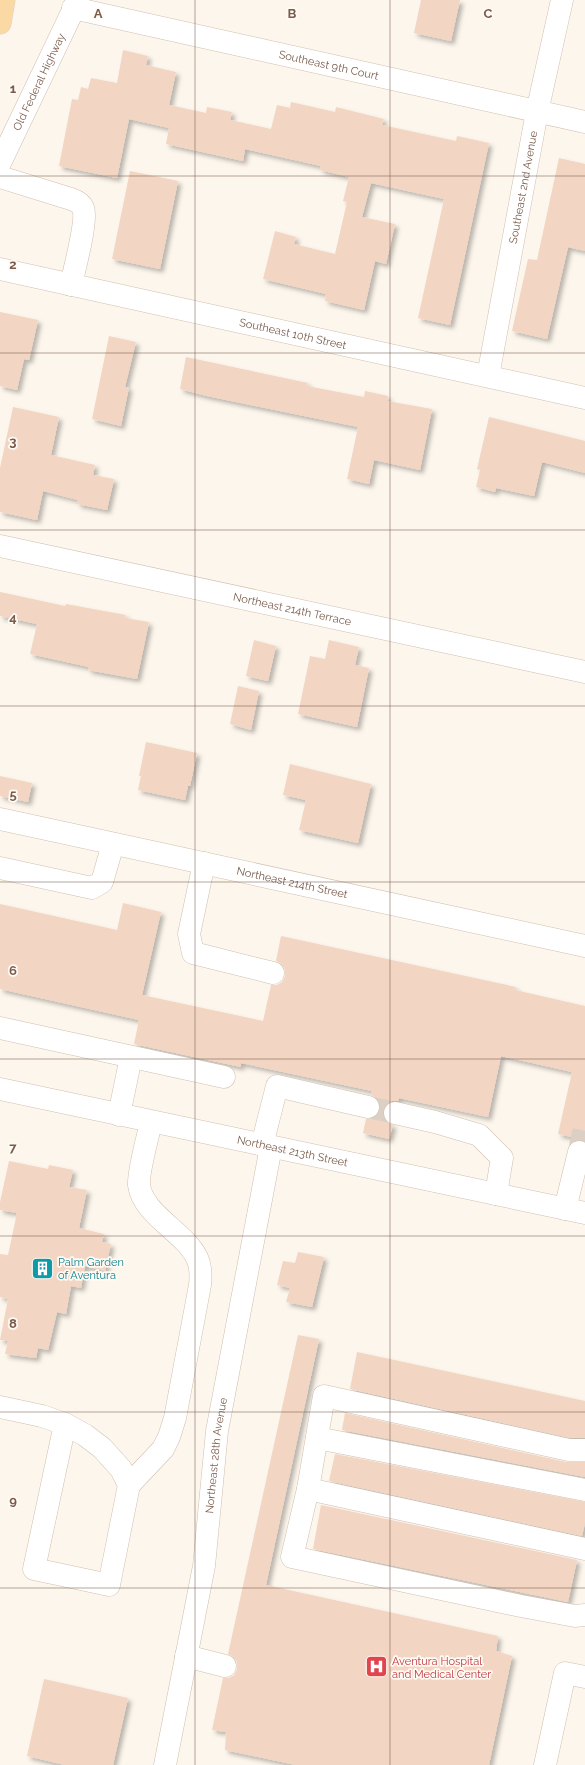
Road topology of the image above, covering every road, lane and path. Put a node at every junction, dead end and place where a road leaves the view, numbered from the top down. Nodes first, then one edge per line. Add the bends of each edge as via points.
1 (4, 0) edge
2 (562, 0) edge
3 (76, 4) edge
4 (0, 23) edge
5 (537, 112) junction
6 (585, 122) edge
7 (0, 163) edge
8 (0, 177) edge
9 (0, 269) edge
10 (71, 285) junction
11 (488, 376) junction
12 (585, 398) edge
13 (0, 546) edge
14 (585, 672) edge
15 (0, 819) edge
16 (113, 844) junction
17 (204, 863) junction
18 (0, 868) edge
19 (585, 946) edge
20 (273, 973) dead end
21 (0, 1028) edge
22 (131, 1057) junction
23 (224, 1077) dead end
24 (0, 1089) edge
25 (368, 1107) tunnel mouth
26 (395, 1113) tunnel mouth
27 (119, 1115) junction
28 (151, 1122) junction
29 (266, 1146) junction
30 (579, 1152) tunnel mouth
31 (496, 1194) junction
32 (575, 1211) edge
33 (0, 1407) edge
34 (65, 1424) junction
35 (317, 1438) junction
36 (585, 1450) edge
37 (129, 1485) junction
38 (308, 1489) junction
39 (585, 1490) edge
40 (585, 1549) edge
41 (585, 1615) edge
42 (186, 1656) junction
43 (225, 1666) dead end
44 (585, 1677) edge
45 (165, 1765) edge
46 (545, 1765) edge

1 - 4 main road
2 - 5 street, Southeast 2nd Avenue
3 - 5 street, Southeast 9th Court
3 - 7 street, Old Federal Highway
5 - 6 street, Southeast 9th Court
5 - 11 street, Southeast 2nd Avenue
8 - 10 street via 71,199 84,210 84,223
9 - 10 street, Southeast 10th Street
10 - 11 street, Southeast 10th Street
11 - 12 street, Southeast 10th Street
13 - 14 street, Northeast 214th Terrace
15 - 16 street, Northeast 214th Street
16 - 17 street, Northeast 214th Street
16 - 18 street via 102,882 92,888
17 - 19 street, Northeast 214th Street
17 - 20 street via 189,934 193,953
21 - 22 street
22 - 23 street
22 - 27 street
24 - 27 street, Northeast 213th Street
25 - 29 street, Northeast 28th Avenue via 277,1086
26 - 31 street via 479,1135 502,1158
27 - 28 street, Northeast 213th Street
28 - 29 street, Northeast 213th Street
28 - 37 street via 139,1184 150,1206 197,1257 200,1285 170,1437 163,1449
29 - 31 street, Northeast 213th Street
29 - 42 street, Northeast 28th Avenue via 217,1431 204,1566
30 - 32 street
31 - 32 street, Northeast 213th Street
33 - 34 street
34 - 37 street via 85,1434 102,1448 121,1469
34 - 37 street via 34,1569 109,1585
35 - 36 street via 324,1396 570,1450
35 - 38 street
35 - 39 street
38 - 40 street
38 - 41 street via 292,1557 521,1606 575,1616
42 - 43 street
42 - 45 street, Northeast 28th Avenue
44 - 46 street via 566,1673

